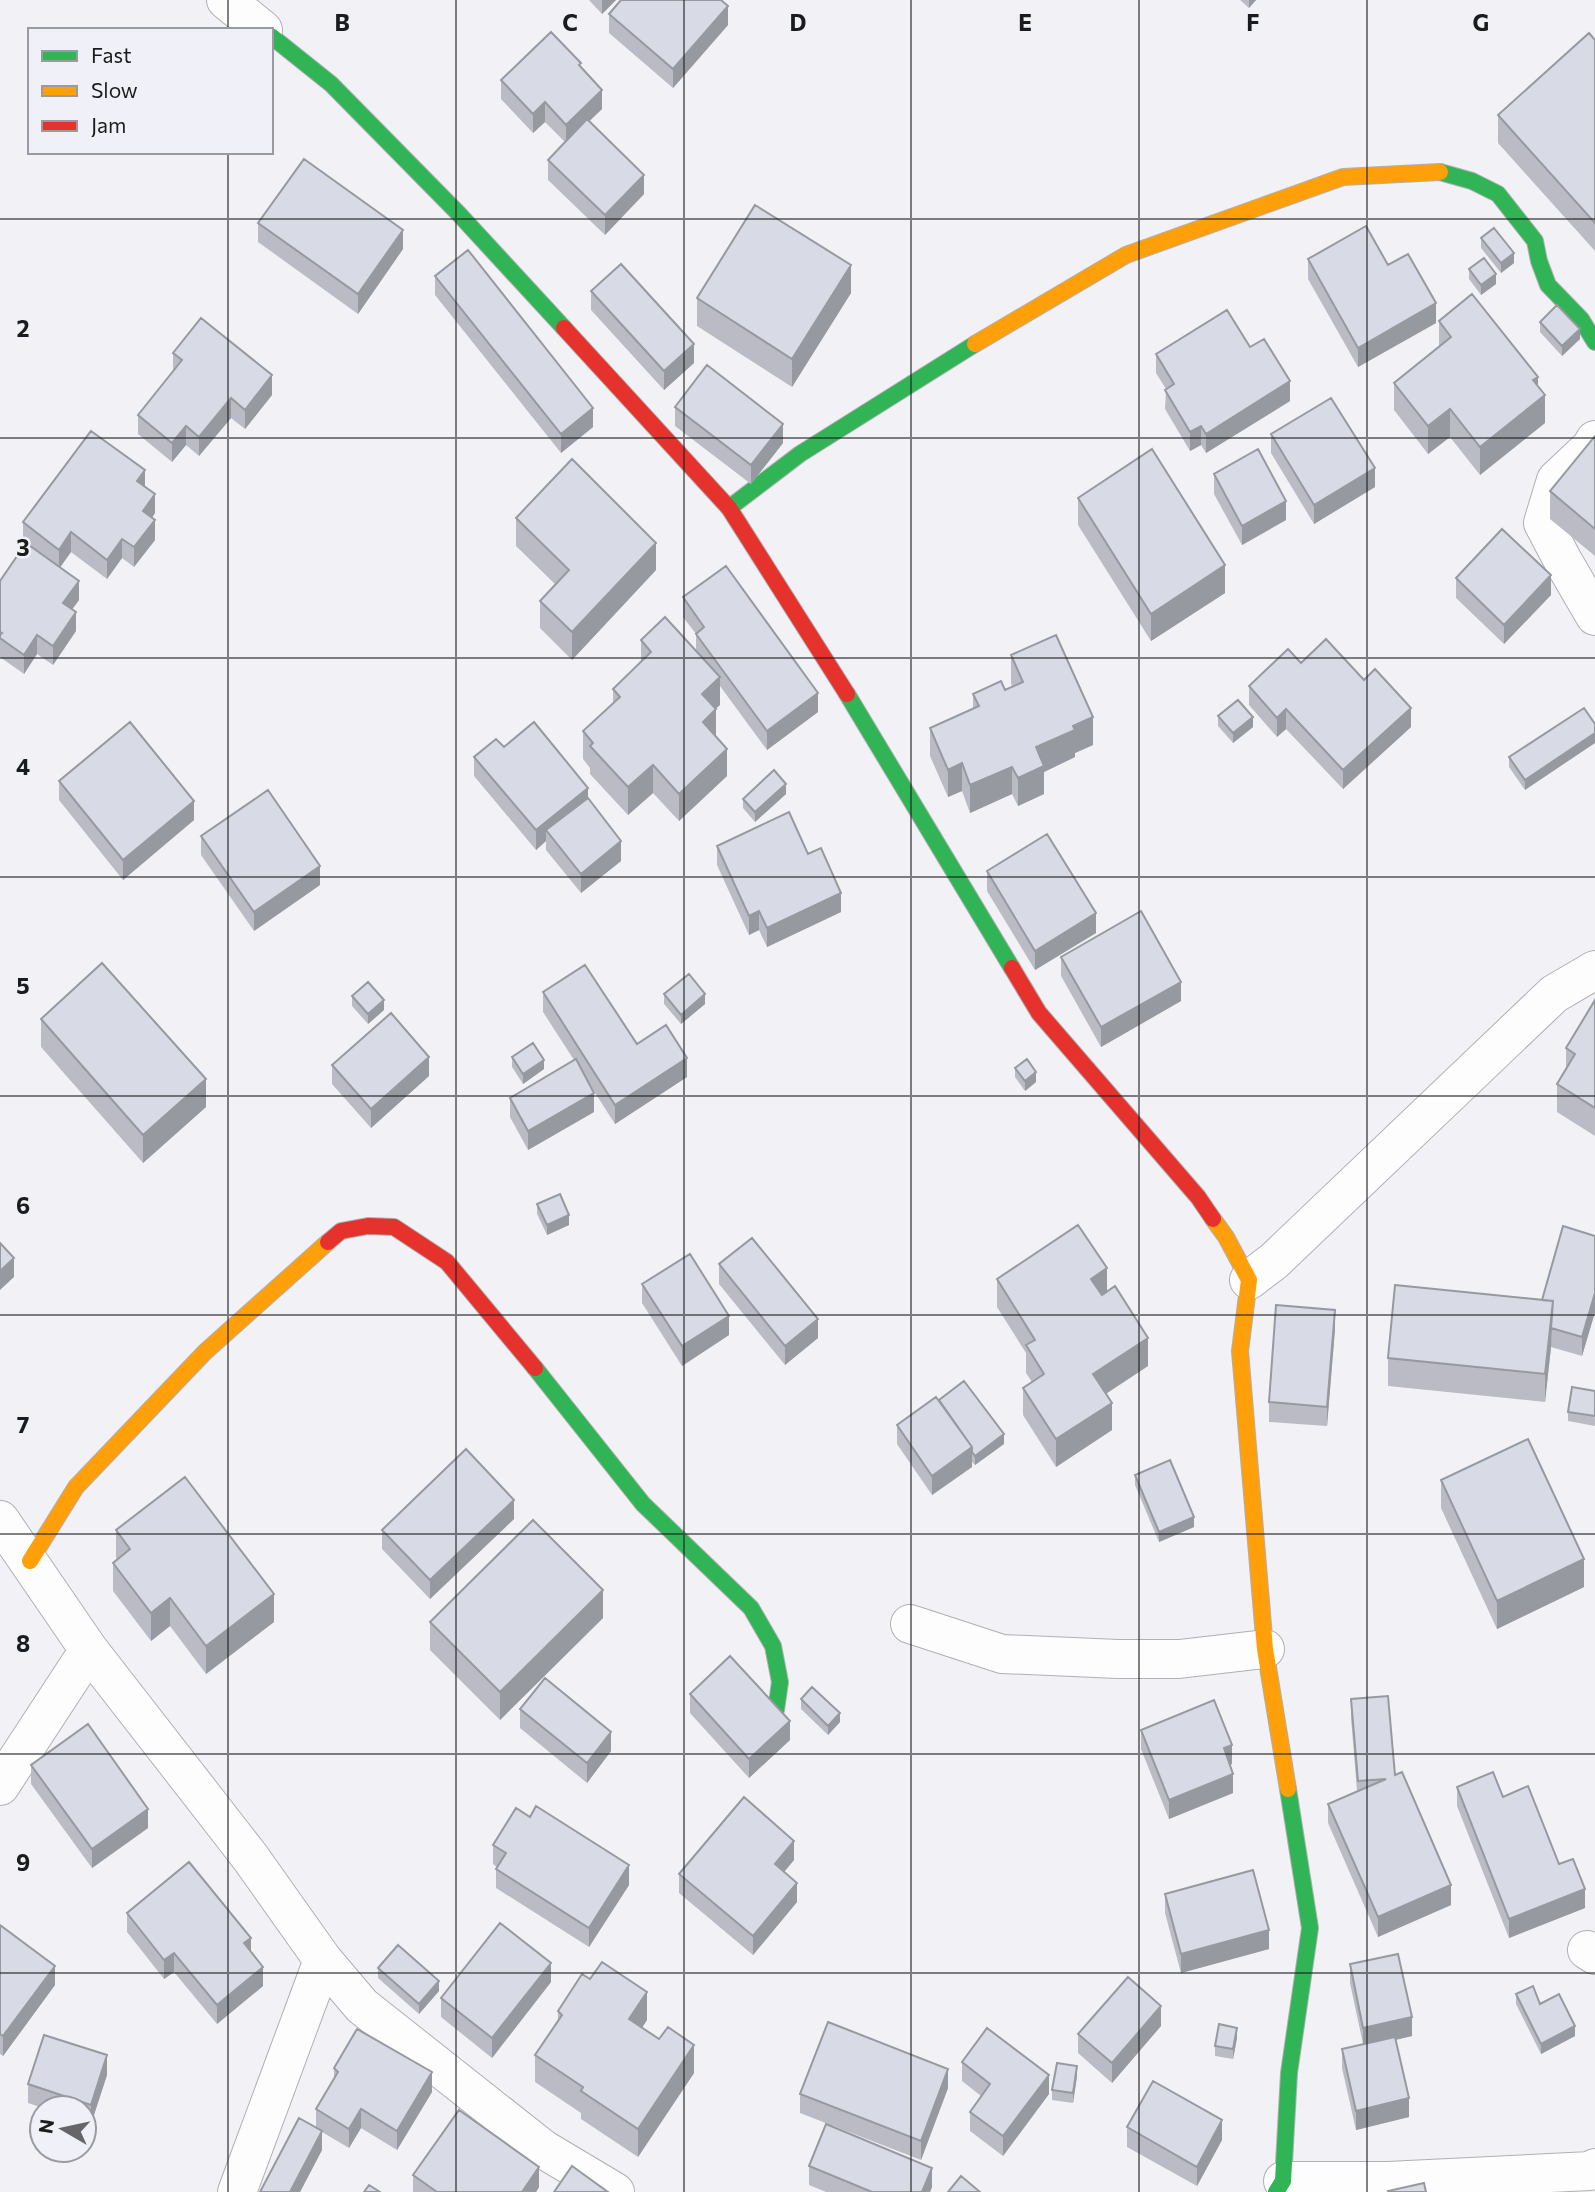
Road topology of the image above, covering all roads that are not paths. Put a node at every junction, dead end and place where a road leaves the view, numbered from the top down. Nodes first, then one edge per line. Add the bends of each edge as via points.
1 (226, 0) edge
2 (261, 28) edge
3 (273, 38) edge
4 (1595, 342) edge
5 (1595, 440) edge
6 (729, 508) junction
7 (1595, 616) edge
8 (1595, 970) edge
9 (1249, 1280) junction
10 (0, 1520) edge
11 (30, 1561) junction
12 (910, 1623) dead end
13 (1265, 1648) junction
14 (89, 1650) junction
15 (776, 1710) edge
16 (0, 1786) edge
17 (323, 1960) junction
18 (1593, 2172) edge
19 (1280, 2187) edge
20 (237, 2192) edge
21 (615, 2192) edge

1 - 2 street
3 - 6 street via 331,85 458,213
4 - 6 street via 1581,319 1548,285 1535,241 1497,194 1438,171 1343,177 1126,256 800,454
5 - 7 street via 1556,480 1543,523
6 - 9 street via 874,736 1039,1013 1198,1197
8 - 9 street via 1554,994
9 - 13 street via 1240,1350
10 - 11 street
11 - 14 street
11 - 15 street via 76,1487 205,1352 341,1231 394,1227 447,1262 643,1504 751,1608 773,1646 780,1682
12 - 13 street via 1002,1654 1179,1659
13 - 19 street via 1310,1928 1289,2073
14 - 16 street
14 - 17 street via 250,1857
17 - 20 street
17 - 21 street via 362,2006 543,2150
18 - 19 street

